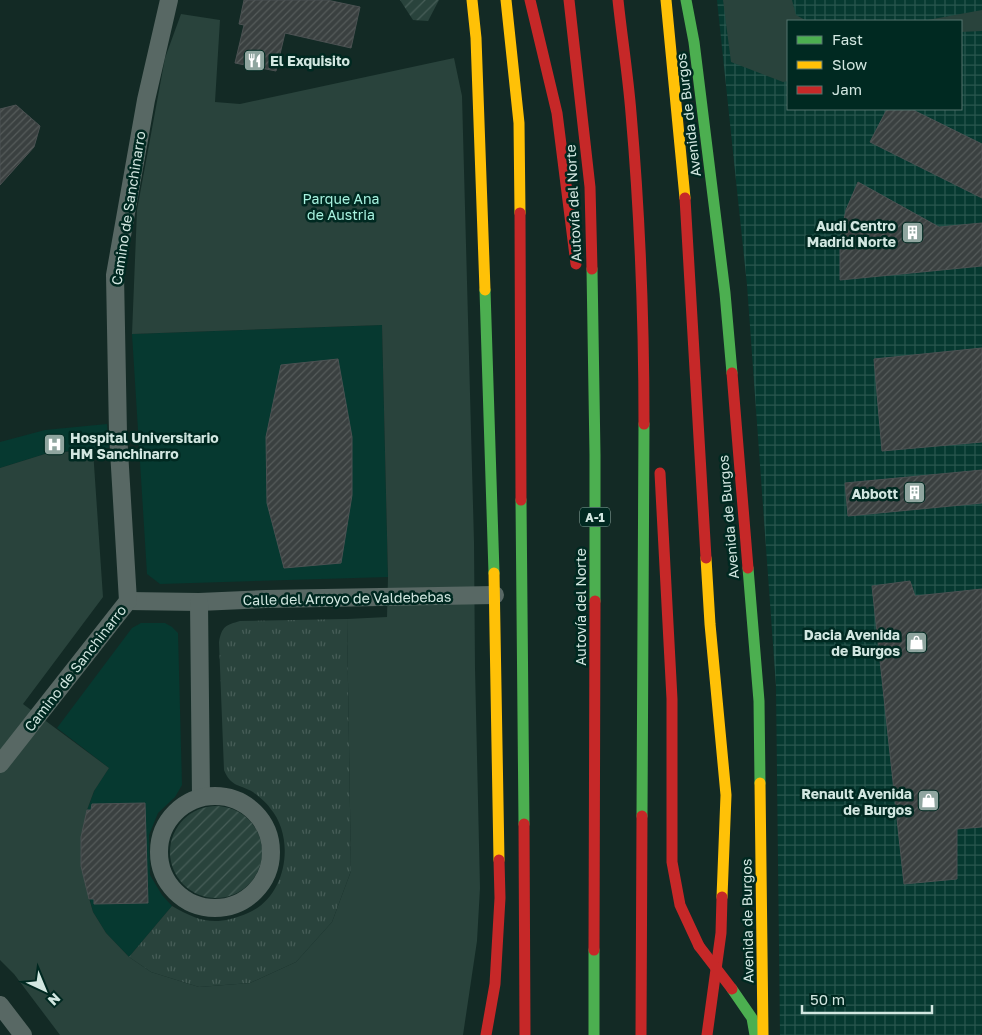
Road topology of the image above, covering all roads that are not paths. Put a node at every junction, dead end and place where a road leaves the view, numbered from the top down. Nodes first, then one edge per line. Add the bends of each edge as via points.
1 (169, 0) edge
2 (472, 0) edge
3 (506, 0) edge
4 (530, 0) edge
5 (569, 0) edge
6 (618, 0) edge
7 (666, 0) edge
8 (686, 0) edge
9 (577, 280) dead end
10 (581, 319) dead end
11 (645, 393) junction
12 (656, 431) dead end
13 (595, 455) junction
14 (659, 460) dead end
15 (495, 595) junction
16 (128, 601) junction
17 (199, 602) junction
18 (0, 764) edge
19 (201, 797) junction
20 (0, 1005) edge
21 (23, 1035) edge
22 (486, 1035) edge
23 (525, 1035) edge
24 (594, 1035) edge
25 (641, 1035) edge
26 (707, 1035) edge
27 (755, 1035) edge
28 (763, 1035) edge

1 - 16 street, Camino de Sanchinarro via 146,100 115,275 118,434
2 - 15 main road via 476,38
3 - 23 main road via 518,123
4 - 9 main road via 557,114
5 - 13 main road, Autovía del Norte / A-1 via 590,187
6 - 11 main road via 638,208
7 - 26 main road via 686,216 710,624 726,795 721,933
8 - 28 main road, Avenida de Burgos via 725,293 759,700
10 - 13 main road
11 - 12 main road
11 - 25 main road
13 - 24 main road, Autovía del Norte / A-1
14 - 27 main road, bridge via 672,699 672,862 680,904 699,946 752,1018
15 - 17 street, Calle del Arroyo de Valdebebas
15 - 22 main road via 500,898 495,984
16 - 17 street, Calle del Arroyo de Valdebebas
16 - 18 street, Camino de Sanchinarro
17 - 19 street
19 - 19 street via 184,805 170,818 161,836 159,855 163,874 174,890 189,901 208,907 227,906 243,900 257,889 271,856 270,839 263,822 251,809 236,800 219,796
20 - 21 street

